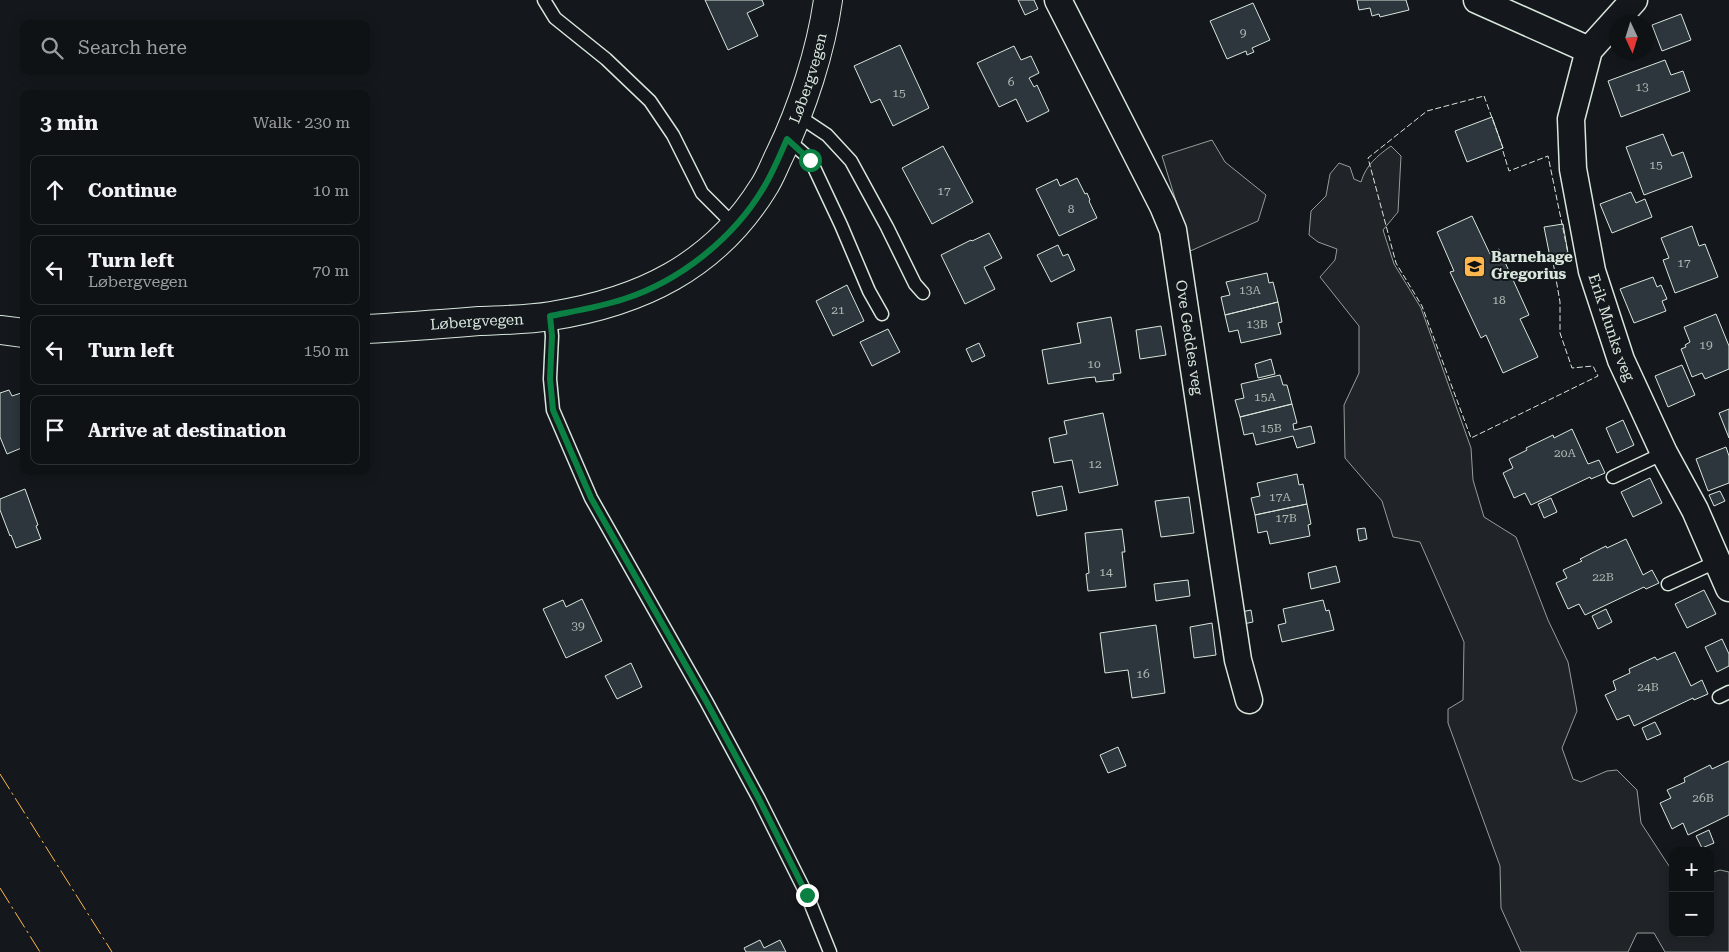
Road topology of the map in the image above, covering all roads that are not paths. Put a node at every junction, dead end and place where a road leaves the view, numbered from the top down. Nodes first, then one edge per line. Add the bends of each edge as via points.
1 (544, 0) edge
2 (828, 0) edge
3 (1058, 0) edge
4 (1477, 0) edge
5 (1634, 0) edge
6 (1589, 50) junction
7 (792, 127) junction
8 (735, 226) junction
9 (923, 293) dead end
10 (882, 314) dead end
11 (550, 316) junction
12 (370, 329) edge
13 (0, 330) edge
14 (20, 332) edge
15 (1664, 453) junction
16 (1613, 477) dead end
17 (1718, 562) junction
18 (1668, 584) dead end
19 (1729, 588) edge
20 (1249, 700) dead end
21 (830, 952) edge

1 - 8 lane via 555,18 606,59 650,101 673,135 702,193
2 - 7 street, Løbergvegen via 814,62
3 - 20 street, Ove Geddes veg via 1173,230 1238,660
4 - 6 street
5 - 6 street, Erik Munks veg
6 - 15 street, Erik Munks veg via 1571,119 1573,169 1592,271 1621,360
7 - 8 street, Løbergvegen via 764,188
7 - 9 lane via 827,136 851,161 915,284
7 - 10 lane
8 - 11 street, Løbergvegen via 706,254 662,283 625,298
11 - 12 street, Løbergvegen
11 - 21 lane via 553,410 591,498 759,799 807,895
13 - 14 street
15 - 16 lane
15 - 17 street, Erik Munks veg
17 - 18 lane
17 - 19 street, Erik Munks veg

